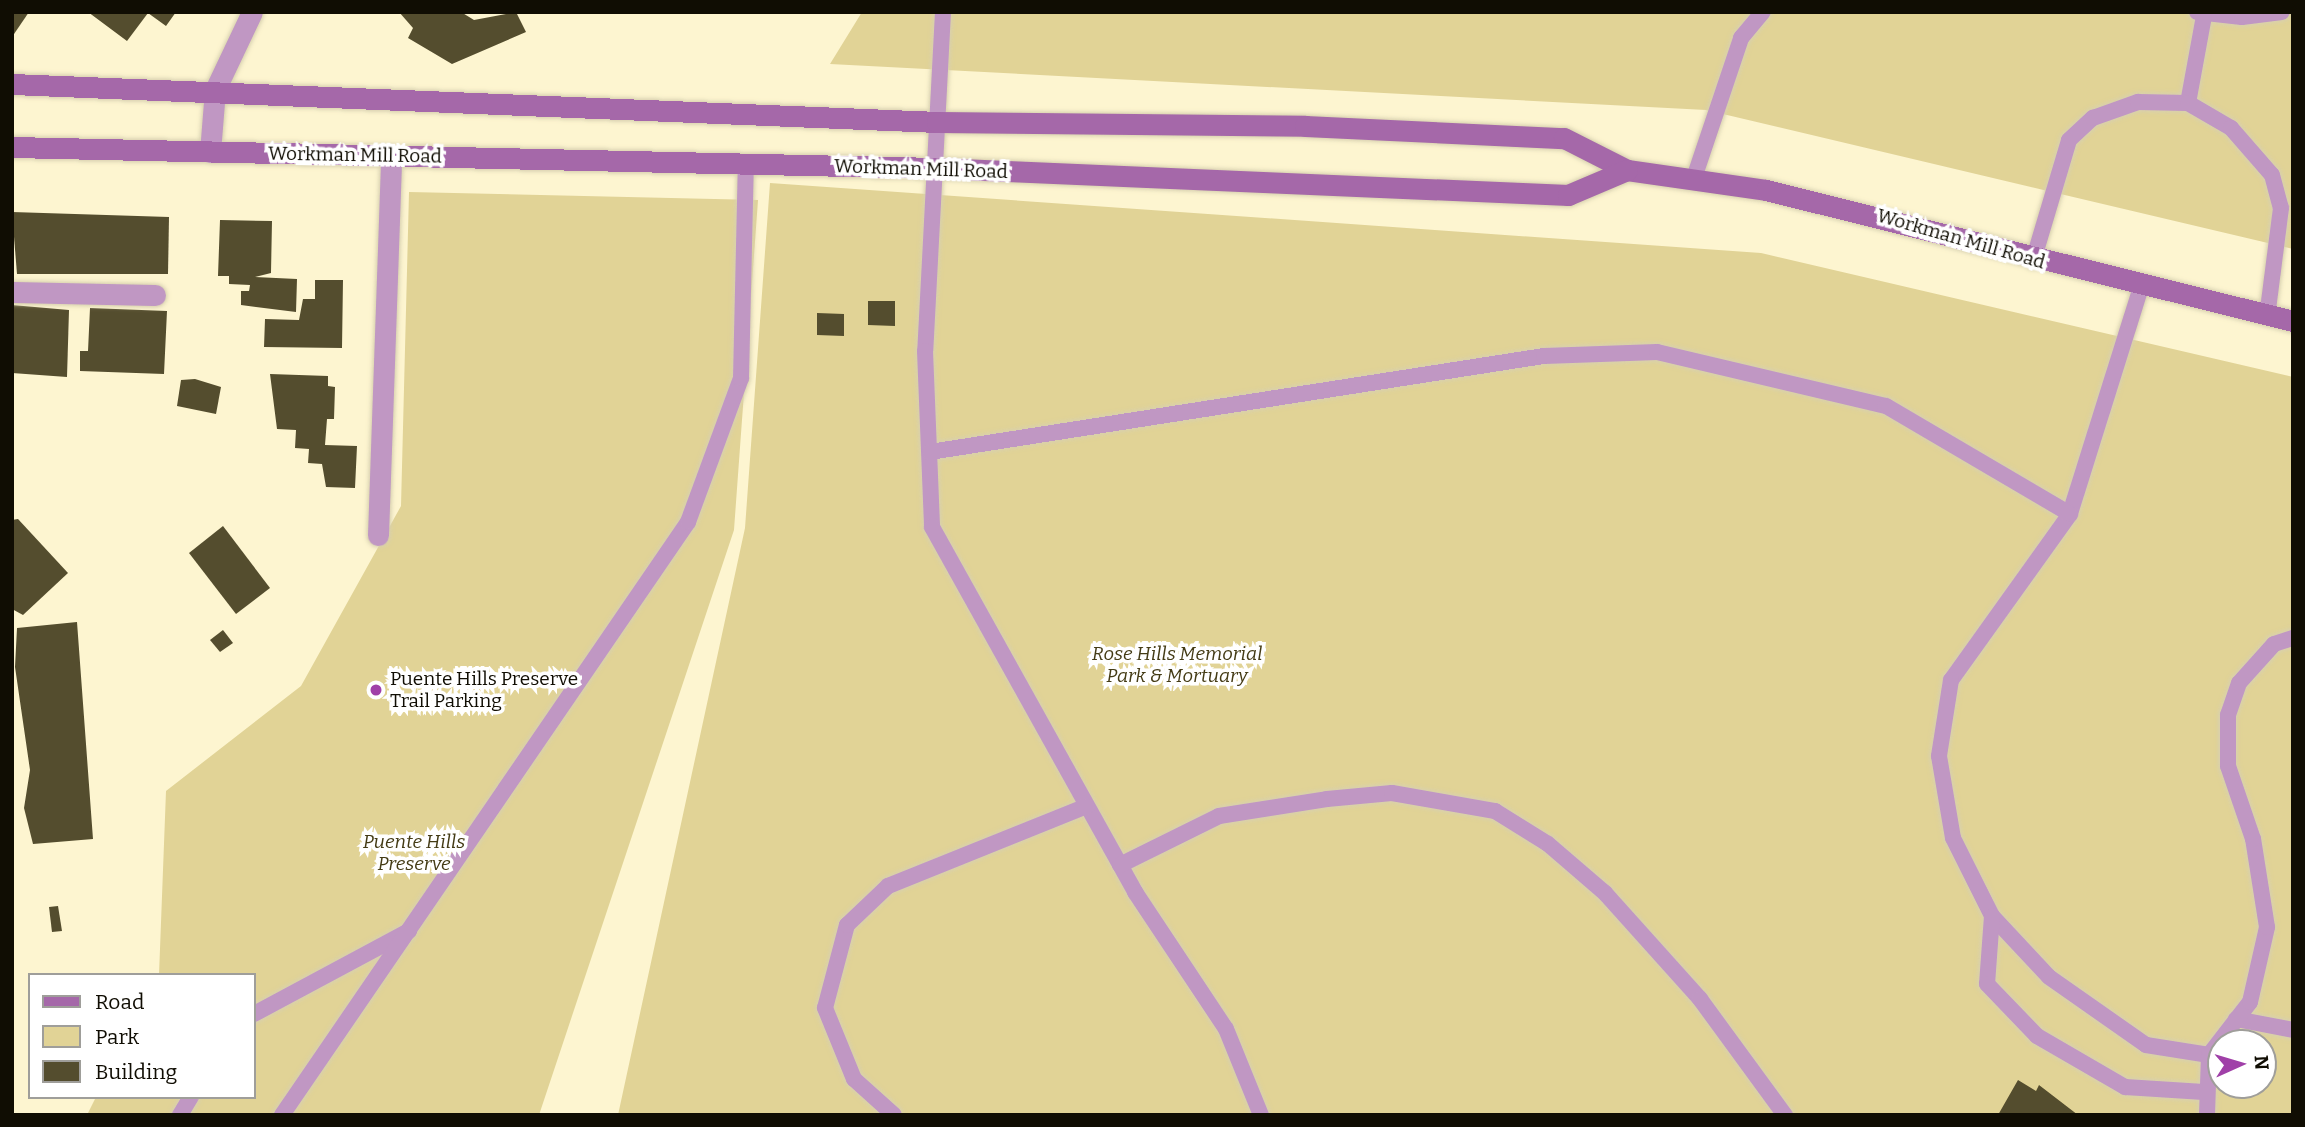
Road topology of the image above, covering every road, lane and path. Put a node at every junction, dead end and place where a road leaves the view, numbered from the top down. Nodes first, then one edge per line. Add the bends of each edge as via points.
1 (252, 12) edge
2 (943, 12) edge
3 (1762, 12) edge
4 (2282, 12) edge
5 (2200, 14) edge
6 (12, 84) edge
7 (215, 90) junction
8 (2188, 103) junction
9 (937, 122) junction
10 (12, 147) edge
11 (210, 152) junction
12 (391, 155) junction
13 (746, 164) junction
14 (937, 169) junction
15 (1627, 170) junction
16 (1694, 178) junction
17 (2032, 261) junction
18 (2141, 286) junction
19 (12, 292) edge
20 (155, 295) dead end
21 (2267, 317) junction
22 (2293, 321) edge
23 (930, 452) junction
24 (2070, 514) junction
25 (378, 535) dead end
26 (2293, 638) edge
27 (1087, 806) junction
28 (1120, 865) junction
29 (1992, 916) junction
30 (414, 928) junction
31 (256, 1013) edge
32 (2236, 1019) junction
33 (2228, 1029) edge
34 (2293, 1030) edge
35 (2207, 1055) edge
36 (2207, 1064) edge
37 (2204, 1092) junction
38 (190, 1099) edge
39 (180, 1115) edge
40 (282, 1115) edge
41 (894, 1115) edge
42 (1261, 1115) edge
43 (1785, 1115) edge
44 (2207, 1115) edge

1 - 7 street
2 - 9 lane
3 - 16 lane via 1741,38
4 - 5 lane
5 - 8 lane
6 - 7 main road, Workman Mill Road
7 - 9 main road, Workman Mill Road
7 - 11 street
8 - 17 lane via 2138,102 2093,118 2069,139
8 - 21 lane via 2231,128 2272,175 2281,208
9 - 14 lane
9 - 15 main road, Workman Mill Road via 1305,126 1564,138
10 - 11 main road, Workman Mill Road
11 - 12 main road, Workman Mill Road
12 - 13 main road, Workman Mill Road
12 - 25 street
13 - 14 main road, Workman Mill Road
13 - 30 lane via 741,378 688,522 498,791
14 - 15 main road, Workman Mill Road via 1568,195
14 - 23 lane via 925,351
15 - 16 main road, Workman Mill Road
16 - 17 main road, Workman Mill Road via 1909,222
17 - 18 main road, Workman Mill Road
18 - 21 main road, Workman Mill Road
18 - 24 lane
19 - 20 street
21 - 22 main road, Workman Mill Road
23 - 24 lane via 1544,356 1657,352 1886,406
23 - 27 lane via 932,527
24 - 29 lane via 1951,680 1939,756 1953,838
26 - 32 lane via 2274,644 2239,683 2228,715 2228,766 2253,838 2267,926 2250,1002
27 - 28 lane
27 - 41 lane via 888,886 848,925 825,1007 854,1079
28 - 42 lane via 1226,1029
28 - 43 lane via 1219,816 1327,799 1392,793 1495,811 1548,844 1605,893 1700,999
29 - 35 lane via 2049,977 2146,1045
29 - 37 lane via 1987,984 2037,1037 2125,1087
30 - 31 lane
30 - 40 lane
32 - 33 lane
32 - 34 lane
36 - 37 lane
37 - 44 lane
38 - 39 lane

